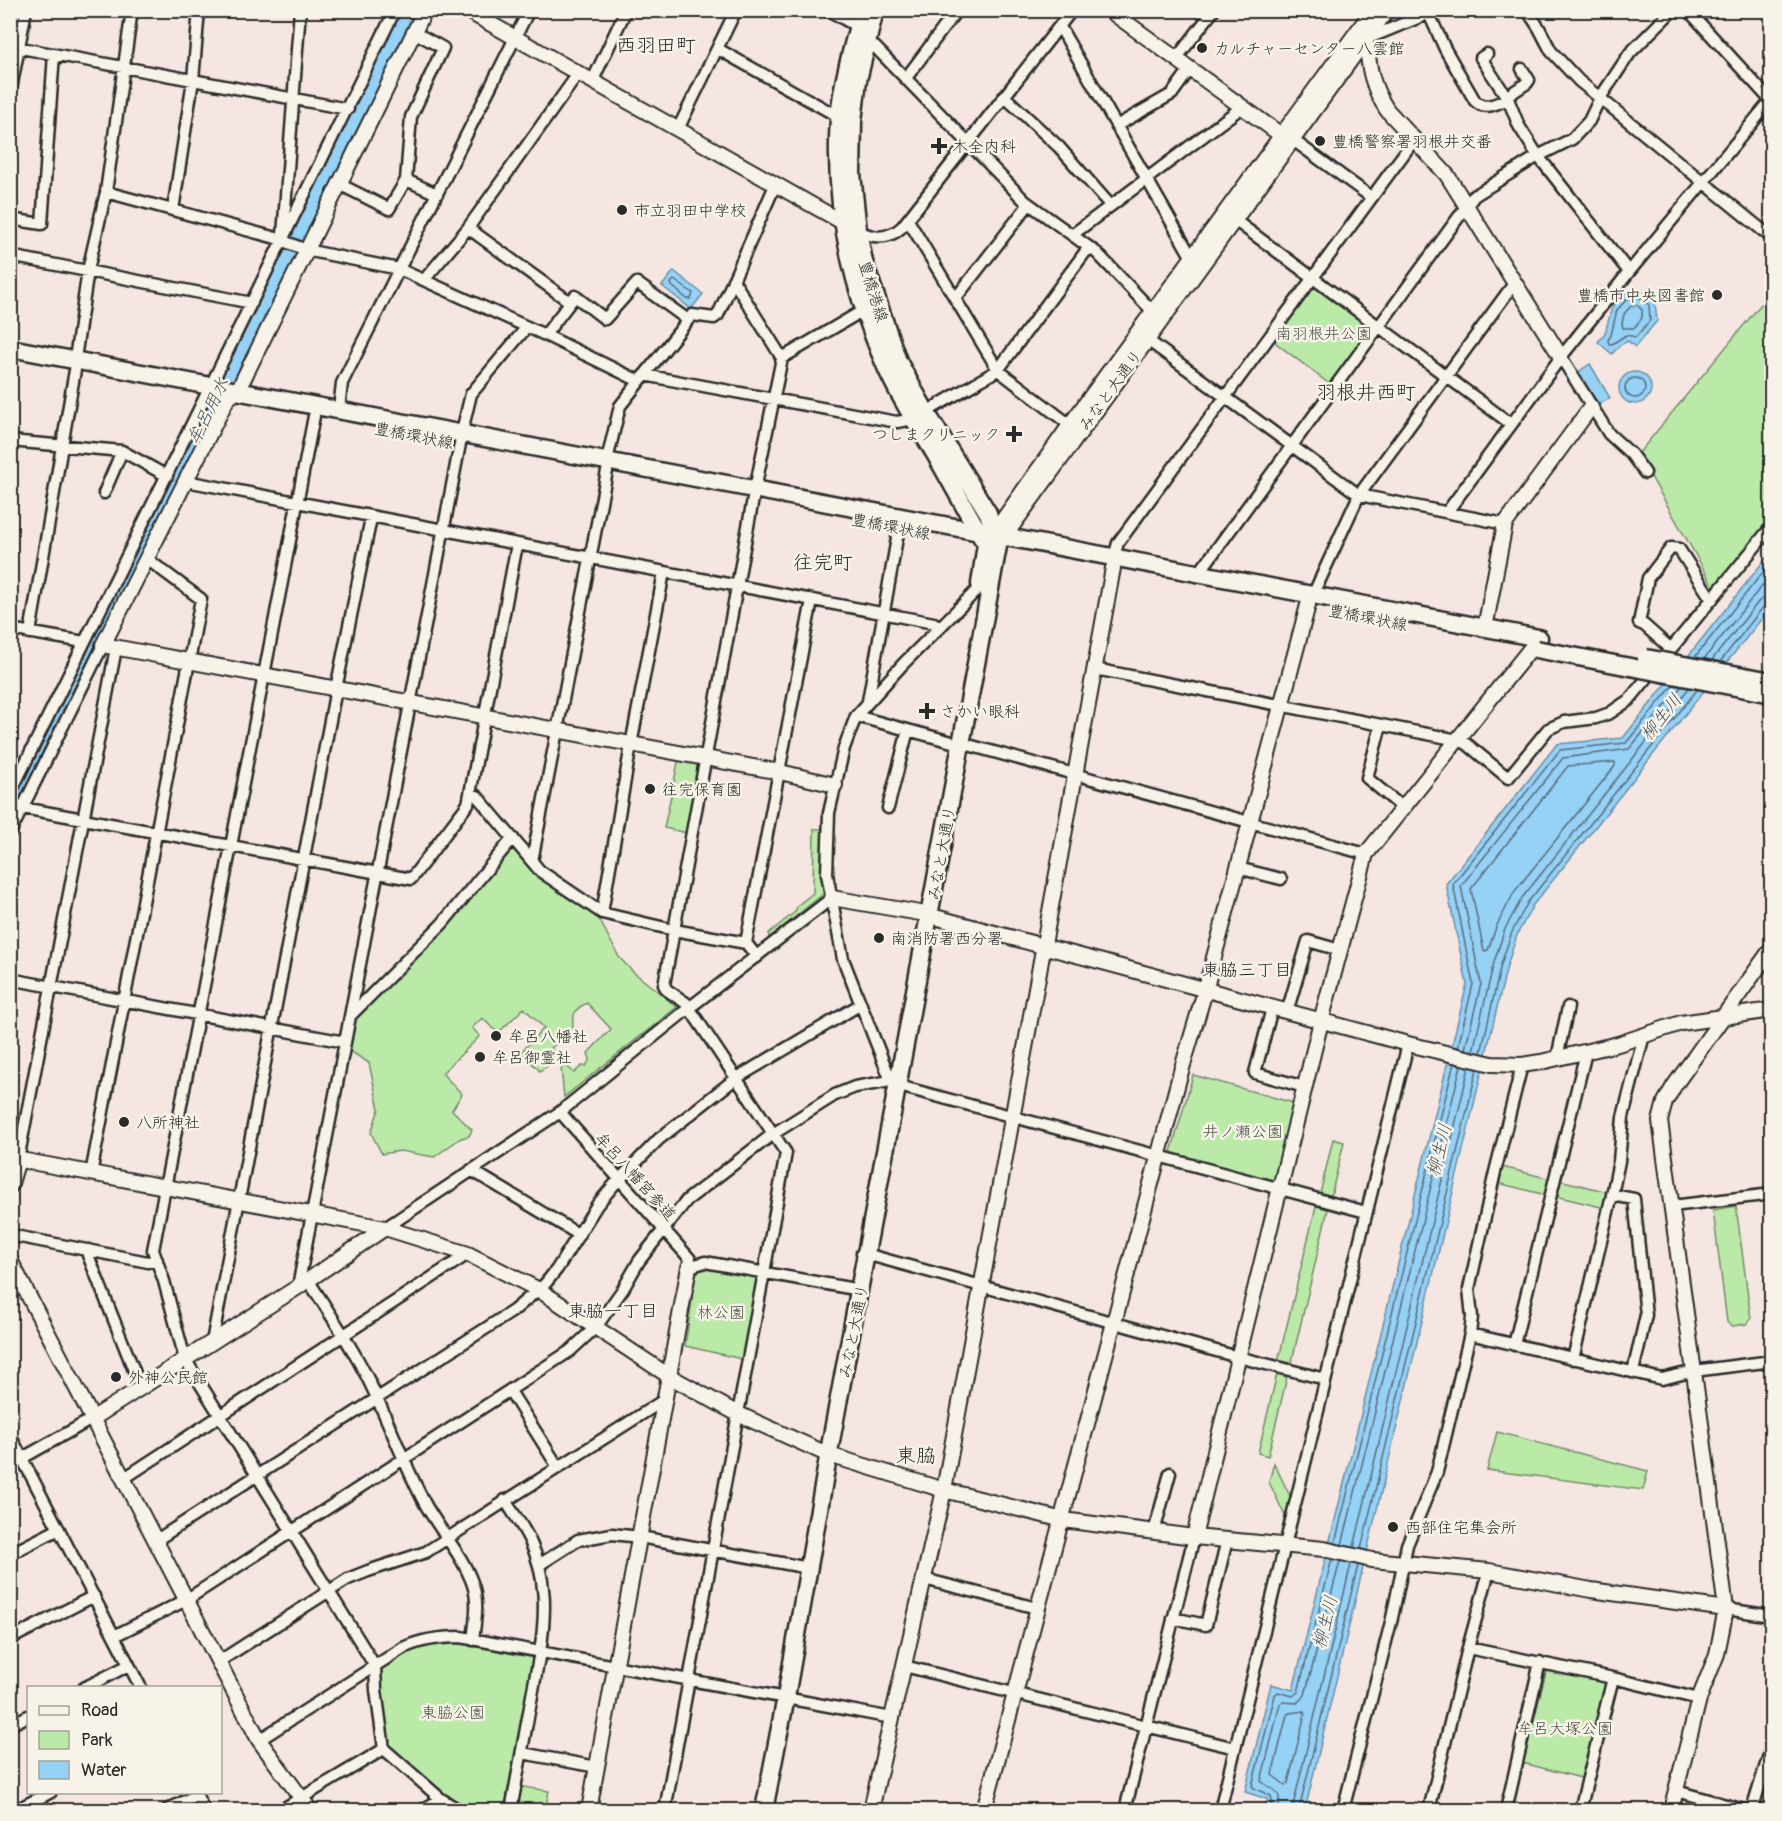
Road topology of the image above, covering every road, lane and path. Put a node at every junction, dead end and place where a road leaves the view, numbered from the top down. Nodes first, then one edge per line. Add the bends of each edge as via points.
1 (26, 10) edge
2 (132, 10) edge
3 (199, 10) edge
4 (300, 10) edge
5 (395, 10) edge
6 (425, 10) edge
7 (466, 10) edge
8 (529, 10) edge
9 (626, 10) edge
10 (736, 10) edge
11 (828, 10) edge
12 (862, 10) edge
13 (875, 10) edge
14 (957, 10) edge
15 (1072, 10) edge
16 (1109, 10) edge
17 (1214, 10) edge
18 (1373, 10) edge
19 (1387, 10) edge
20 (1527, 10) edge
21 (1673, 10) edge
22 (1688, 10) edge
23 (1433, 12) edge
24 (1060, 27) junction
25 (414, 32) junction
26 (862, 34) junction
27 (515, 39) junction
28 (1366, 39) junction
29 (15, 46) edge
30 (718, 49) junction
31 (54, 54) junction
32 (1487, 54) dead end
33 (1176, 59) junction
34 (125, 67) junction
35 (1190, 69) junction
36 (1522, 69) dead end
37 (578, 74) junction
38 (906, 78) junction
39 (193, 80) junction
40 (592, 82) junction
41 (10, 94) edge
42 (1005, 98) junction
43 (1507, 98) junction
44 (1600, 98) junction
45 (292, 100) junction
46 (1771, 101) edge
47 (1242, 107) junction
48 (348, 109) junction
49 (839, 117) junction
50 (1116, 126) junction
51 (678, 129) junction
52 (1287, 137) junction
53 (1414, 140) junction
54 (968, 142) junction
55 (1538, 156) junction
56 (1147, 178) junction
57 (406, 180) junction
58 (1704, 181) junction
59 (776, 183) junction
60 (339, 184) junction
61 (106, 192) junction
62 (437, 194) junction
63 (1371, 197) junction
64 (1029, 204) junction
65 (1110, 205) junction
66 (1467, 207) junction
67 (173, 210) junction
68 (1229, 216) junction
69 (10, 219) edge
70 (908, 220) junction
71 (851, 227) junction
72 (468, 228) junction
73 (1072, 235) junction
74 (1772, 238) edge
75 (293, 245) junction
76 (1089, 247) junction
77 (10, 256) edge
78 (1192, 258) junction
79 (399, 269) junction
80 (88, 270) junction
81 (1629, 272) junction
82 (1312, 277) junction
83 (424, 280) junction
84 (733, 280) junction
85 (1516, 285) junction
86 (955, 299) junction
87 (570, 302) junction
88 (252, 303) junction
89 (864, 310) junction
90 (1157, 316) junction
91 (688, 320) junction
92 (1380, 326) junction
93 (526, 328) junction
94 (545, 335) junction
95 (1142, 336) junction
96 (10, 348) edge
97 (1561, 357) junction
98 (10, 358) edge
99 (782, 358) junction
100 (75, 365) junction
101 (998, 370) junction
102 (1446, 376) junction
103 (641, 378) junction
104 (220, 392) junction
105 (773, 399) junction
106 (1226, 399) junction
107 (1591, 408) junction
108 (339, 409) junction
109 (314, 416) junction
110 (920, 416) junction
111 (1511, 424) junction
112 (1070, 425) junction
113 (461, 438) junction
114 (10, 441) edge
115 (61, 445) junction
116 (1291, 447) junction
117 (122, 451) junction
118 (607, 466) junction
119 (1645, 473) dead end
120 (166, 476) junction
121 (186, 481) junction
122 (104, 494) dead end
123 (754, 494) junction
124 (1359, 495) junction
125 (296, 503) junction
126 (1448, 512) junction
127 (371, 518) junction
128 (1505, 524) junction
129 (1772, 526) edge
130 (899, 527) junction
131 (443, 531) junction
132 (992, 538) junction
133 (517, 544) junction
134 (591, 558) junction
135 (147, 559) junction
136 (1114, 562) junction
137 (664, 572) junction
138 (1199, 573) junction
139 (738, 586) junction
140 (980, 587) junction
141 (812, 600) junction
142 (1311, 600) junction
143 (1712, 600) junction
144 (109, 613) junction
145 (884, 614) junction
146 (940, 628) junction
147 (1485, 628) junction
148 (10, 629) edge
149 (30, 633) junction
150 (84, 642) junction
151 (1536, 645) junction
152 (110, 646) junction
153 (1671, 649) junction
154 (189, 661) junction
155 (1095, 669) junction
156 (264, 676) junction
157 (1772, 681) edge
158 (336, 690) junction
159 (1772, 693) edge
160 (868, 701) junction
161 (410, 702) junction
162 (1281, 705) junction
163 (856, 716) junction
164 (483, 717) junction
165 (1381, 725) junction
166 (52, 728) junction
167 (558, 730) junction
168 (908, 730) junction
169 (1458, 740) junction
170 (957, 743) junction
171 (631, 745) junction
172 (706, 758) junction
173 (780, 772) junction
174 (1076, 776) junction
175 (835, 785) junction
176 (10, 794) edge
177 (470, 794) junction
178 (23, 808) junction
179 (888, 808) dead end
180 (1403, 808) junction
181 (82, 818) junction
182 (1250, 822) junction
183 (157, 832) junction
184 (10, 833) edge
185 (513, 837) junction
186 (230, 845) junction
187 (1366, 854) junction
188 (304, 859) junction
189 (532, 861) junction
190 (1238, 868) junction
191 (377, 874) junction
192 (1281, 879) dead end
193 (832, 898) junction
194 (602, 913) junction
195 (925, 914) junction
196 (674, 930) junction
197 (746, 943) junction
198 (1044, 946) junction
199 (1772, 948) edge
200 (1340, 950) junction
201 (756, 957) junction
202 (10, 979) edge
203 (51, 987) junction
204 (1205, 991) junction
205 (124, 1001) junction
206 (861, 1004) junction
207 (1568, 1007) dead end
208 (689, 1008) junction
209 (1272, 1008) junction
210 (1772, 1010) edge
211 (1287, 1012) junction
212 (198, 1016) junction
213 (350, 1016) junction
214 (1721, 1018) junction
215 (1321, 1021) junction
216 (272, 1028) junction
217 (1644, 1035) junction
218 (345, 1042) junction
219 (1408, 1044) junction
220 (1586, 1052) junction
221 (1557, 1058) junction
222 (1522, 1065) junction
223 (735, 1079) junction
224 (895, 1084) junction
225 (1304, 1087) junction
226 (560, 1112) junction
227 (1012, 1118) junction
228 (773, 1134) junction
229 (1159, 1157) junction
230 (14, 1159) edge
231 (471, 1170) junction
232 (91, 1174) junction
233 (618, 1179) junction
234 (10, 1186) edge
235 (165, 1188) junction
236 (1279, 1190) junction
237 (1772, 1194) edge
238 (1612, 1195) junction
239 (239, 1202) junction
240 (1672, 1206) junction
241 (1366, 1212) junction
242 (312, 1216) junction
243 (385, 1228) junction
244 (663, 1229) junction
245 (579, 1234) junction
246 (10, 1235) edge
247 (90, 1250) junction
248 (468, 1254) junction
249 (863, 1254) junction
250 (10, 1260) edge
251 (157, 1260) junction
252 (690, 1263) junction
253 (764, 1273) junction
254 (303, 1283) junction
255 (981, 1287) junction
256 (856, 1289) junction
257 (540, 1290) junction
258 (1115, 1322) junction
259 (596, 1327) junction
260 (1470, 1334) junction
261 (345, 1336) junction
262 (212, 1342) junction
263 (1514, 1345) junction
264 (1238, 1357) junction
265 (185, 1359) junction
266 (1573, 1359) junction
267 (1771, 1365) edge
268 (1694, 1371) junction
269 (1633, 1372) junction
270 (669, 1376) junction
271 (1325, 1379) junction
272 (141, 1388) junction
273 (510, 1391) junction
274 (377, 1398) junction
275 (664, 1400) junction
276 (738, 1414) junction
277 (222, 1416) junction
278 (92, 1419) junction
279 (10, 1435) edge
280 (825, 1453) junction
281 (22, 1458) junction
282 (404, 1461) junction
283 (10, 1465) edge
284 (558, 1467) junction
285 (1170, 1473) dead end
286 (258, 1475) junction
287 (123, 1479) junction
288 (944, 1490) junction
289 (505, 1500) junction
290 (1063, 1520) junction
291 (59, 1529) junction
292 (293, 1532) junction
293 (1154, 1532) junction
294 (640, 1537) junction
295 (1194, 1537) junction
296 (446, 1539) junction
297 (1227, 1540) junction
298 (155, 1541) junction
299 (1284, 1546) junction
300 (714, 1550) junction
301 (10, 1554) edge
302 (1404, 1563) junction
303 (539, 1565) junction
304 (805, 1567) junction
305 (1490, 1571) junction
306 (924, 1578) junction
307 (330, 1590) junction
308 (94, 1596) junction
309 (186, 1600) junction
310 (1038, 1608) junction
311 (1726, 1609) junction
312 (1772, 1616) edge
313 (1173, 1618) junction
314 (114, 1636) junction
315 (10, 1639) edge
316 (473, 1640) junction
317 (1468, 1648) junction
318 (540, 1652) junction
319 (218, 1662) junction
320 (1540, 1662) junction
321 (129, 1665) junction
322 (375, 1666) junction
323 (904, 1666) junction
324 (616, 1667) junction
325 (1613, 1678) junction
326 (690, 1680) junction
327 (88, 1686) edge
328 (140, 1686) edge
329 (1015, 1694) junction
330 (782, 1696) junction
331 (1700, 1699) junction
332 (27, 1716) edge
333 (892, 1718) junction
334 (10, 1725) edge
335 (1147, 1726) junction
336 (259, 1740) junction
337 (1772, 1745) edge
338 (1235, 1748) junction
339 (384, 1749) junction
340 (522, 1753) junction
341 (597, 1767) junction
342 (1676, 1791) junction
343 (48, 1794) edge
344 (196, 1794) edge
345 (302, 1798) junction
346 (441, 1799) junction
347 (29, 1808) edge
348 (16, 1810) edge
349 (167, 1810) edge
350 (204, 1810) edge
351 (281, 1810) edge
352 (310, 1810) edge
353 (422, 1810) edge
354 (459, 1810) edge
355 (511, 1810) edge
356 (589, 1810) edge
357 (664, 1810) edge
358 (756, 1810) edge
359 (764, 1810) edge
360 (871, 1810) edge
361 (984, 1810) edge
362 (1125, 1810) edge
363 (1220, 1810) edge
364 (1343, 1810) edge
365 (1429, 1810) edge
366 (1506, 1810) edge
367 (1580, 1810) edge
368 (1671, 1810) edge
369 (1744, 1810) edge
370 (1752, 1810) edge

1 - 29 street
2 - 34 street
3 - 39 street
4 - 45 street
5 - 48 street
6 - 25 street
7 - 27 street
8 - 27 street
9 - 40 street
10 - 30 street
11 - 26 street
12 - 26 main road, 豊橋港線
13 - 26 main road, 豊橋港線
14 - 38 street
15 - 24 street
16 - 33 street
17 - 33 street
18 - 52 street, みなと大通り
19 - 28 street, みなと大通り
20 - 44 street via 1560,62
21 - 44 street via 1630,53
22 - 46 street
23 - 28 street
23 - 43 street via 1451,60 1475,101 1486,107
24 - 42 street
24 - 50 street
25 - 57 street via 443,48 411,117
25 - 60 street
26 - 38 street
26 - 49 main road, 豊橋港線 via 845,78
26 - 71 main road, 豊橋港線 via 853,121
27 - 37 street
27 - 62 street
28 - 52 street, みなと大通り
28 - 53 street via 1374,88 1387,110
29 - 31 street
29 - 41 street
30 - 49 street
30 - 51 street
31 - 34 street
31 - 69 street via 42,224
32 - 43 street via 1481,58
33 - 35 street
34 - 39 street
34 - 61 street
35 - 47 street
35 - 50 street via 1172,94
36 - 43 street via 1529,80
37 - 40 street
37 - 72 street
38 - 54 street
39 - 45 street
39 - 67 street
40 - 51 street
42 - 54 street
42 - 65 street via 1059,147
43 - 55 street
44 - 55 street via 1589,122 1572,139
44 - 58 street
45 - 48 street
45 - 75 street
46 - 58 street
47 - 52 street
47 - 56 street
48 - 75 street
49 - 71 main road, 豊橋港線 via 839,175
50 - 56 street
51 - 59 street
52 - 63 street
52 - 68 street, みなと大通り
53 - 63 street
53 - 66 street via 1447,175
54 - 64 street
54 - 70 street
55 - 66 street via 1474,196
55 - 81 street
56 - 65 street
56 - 78 street
57 - 60 street via 389,209
57 - 62 street
58 - 74 street
58 - 81 street
59 - 71 street
59 - 84 street
60 - 75 street
61 - 67 street
61 - 80 street
62 - 79 street
63 - 82 street
64 - 73 street
64 - 86 street
65 - 73 street
66 - 85 street
66 - 92 street
67 - 75 street
68 - 78 street, みなと大通り
68 - 82 street
68 - 90 street, みなと大通り
70 - 71 street via 891,235 871,237
70 - 86 street
71 - 89 main road, 豊橋港線 via 852,267
71 - 110 main road, 豊橋港線
72 - 83 street
72 - 87 street
73 - 76 street
75 - 79 street
75 - 88 street
75 - 104 street
76 - 90 street
76 - 101 street
77 - 80 street
78 - 90 street, みなと大通り
79 - 83 street
79 - 108 street via 342,383
80 - 88 street
80 - 100 street
81 - 97 street
82 - 92 street
82 - 106 street
83 - 93 street
84 - 91 street via 718,315 692,315
84 - 99 street
85 - 97 street
85 - 102 street
86 - 101 street
87 - 91 street via 575,296 605,319 637,283
87 - 94 street
88 - 104 street
89 - 99 street
89 - 110 main road, 豊橋港線 via 887,369
90 - 95 street, みなと大通り
91 - 103 street
92 - 102 street
92 - 116 street
93 - 94 street
93 - 113 street via 471,394
94 - 103 street
95 - 106 street
95 - 112 street, みなと大通り
95 - 132 street, みなと大通り
96 - 100 main road, 豊橋環状線
97 - 107 street
97 - 111 street
98 - 100 main road, 豊橋環状線
99 - 105 street
100 - 104 main road, 豊橋環状線
100 - 115 street
101 - 110 street
101 - 112 street
102 - 111 street
102 - 124 street
103 - 105 street
103 - 118 street via 620,406
104 - 108 main road, 豊橋環状線
104 - 109 main road, 豊橋環状線
104 - 120 street
104 - 121 street
105 - 110 street via 897,422
105 - 123 street
106 - 116 street
106 - 136 street via 1118,543
107 - 119 street
107 - 128 street
108 - 113 main road, 豊橋環状線
109 - 113 main road, 豊橋環状線
109 - 125 street
110 - 132 main road, 豊橋港線
111 - 126 street
112 - 132 street, みなと大通り
113 - 118 main road, 豊橋環状線
113 - 131 street
114 - 115 street
115 - 117 street
115 - 149 street
116 - 124 street
116 - 138 street
117 - 120 street
117 - 122 street
118 - 123 main road, 豊橋環状線
118 - 134 street
120 - 144 street
121 - 125 street
121 - 135 street
123 - 130 main road, 豊橋環状線
123 - 132 main road, 豊橋環状線
123 - 139 street
124 - 126 street
124 - 142 street
125 - 127 street
125 - 156 street
126 - 128 street
127 - 131 street
127 - 158 street
128 - 147 street
129 - 143 street
130 - 132 main road, 豊橋環状線
130 - 145 street
131 - 133 street
131 - 161 street
132 - 136 main road, 豊橋環状線
132 - 140 main road, みなと大通り
132 - 170 main road, みなと大通り
133 - 134 street
133 - 164 street
134 - 137 street
134 - 167 street
135 - 144 street
135 - 154 street via 201,598
136 - 138 main road, 豊橋環状線
136 - 142 main road, 豊橋環状線
136 - 155 street
137 - 139 street
137 - 171 street
138 - 142 main road, 豊橋環状線
139 - 141 street
139 - 172 street
140 - 146 street
140 - 170 main road, みなと大通り
141 - 145 street
141 - 173 street
142 - 147 main road, 豊橋環状線
142 - 151 main road, 豊橋環状線
142 - 162 street
143 - 153 street
143 - 153 street via 1679,549 1671,548 1648,578 1640,623
144 - 150 street
144 - 152 street
145 - 146 street via 934,623
145 - 160 street
146 - 160 street
147 - 151 main road, 豊橋環状線
148 - 149 street
149 - 150 street
150 - 166 street
151 - 157 main road, 豊橋環状線, bridge
151 - 159 main road, 豊橋環状線, bridge
151 - 169 street
152 - 154 street
152 - 166 street
152 - 181 street
153 - 169 street via 1621,707 1596,718 1564,722 1548,729 1508,778
154 - 156 street
154 - 183 street
155 - 162 street
155 - 174 street
156 - 158 street
156 - 186 street
158 - 161 street
158 - 188 street
160 - 163 street
161 - 164 street
161 - 191 street
162 - 165 street
162 - 182 street
163 - 168 street
163 - 175 street
164 - 167 street
164 - 177 street
165 - 169 street
165 - 180 street via 1367,777
166 - 176 street
166 - 178 street
167 - 171 street
167 - 189 street
168 - 170 street
168 - 179 street
169 - 180 street
170 - 174 street
170 - 195 main road, みなと大通り
171 - 172 street
171 - 194 street
172 - 173 street
172 - 196 street
173 - 175 street
173 - 197 street
174 - 182 street
174 - 198 street
175 - 193 street via 827,846
177 - 185 street via 477,796
177 - 191 street via 468,804 411,879
178 - 181 street
178 - 184 street
180 - 187 street
181 - 183 street
181 - 203 street
182 - 187 street
182 - 190 street
183 - 186 street
183 - 205 street
185 - 189 street
185 - 213 street via 442,924
186 - 188 street
186 - 212 street
187 - 200 street
188 - 191 street
188 - 216 street
189 - 194 street via 540,871
190 - 192 street
190 - 204 street
191 - 213 street
193 - 195 street
193 - 201 street
193 - 206 street via 843,959
194 - 196 street
195 - 198 street
195 - 224 main road, みなと大通り
196 - 197 street
196 - 208 street via 664,985
197 - 201 street
198 - 204 street
198 - 227 street
199 - 214 street
200 - 211 street via 1308,941
200 - 215 street
201 - 208 street
202 - 203 street
203 - 205 street
203 - 230 street
204 - 209 street
204 - 229 street
205 - 212 street
205 - 232 street
206 - 223 street
206 - 224 street
207 - 221 street
208 - 223 street
208 - 226 street
209 - 211 street
209 - 225 street via 1255,1073
210 - 214 street
211 - 215 street
212 - 216 street
212 - 235 street
213 - 218 street
214 - 217 street via 1681,1023
214 - 240 street via 1665,1102 1660,1121
215 - 219 street
215 - 225 street
216 - 218 street
216 - 239 street
217 - 220 street
217 - 238 street via 1623,1117
218 - 242 street
219 - 222 street via 1492,1064
219 - 241 street
220 - 221 street
220 - 263 street
221 - 222 street
222 - 260 street via 1469,1289
223 - 228 street
223 - 233 street via 659,1139
224 - 227 street
224 - 228 street via 855,1087 835,1095
224 - 249 main road, みなと大通り
225 - 236 street
226 - 231 street
226 - 233 street, 牟呂八幡宮参道
227 - 229 street
227 - 255 street
228 - 244 street via 687,1200
228 - 253 street via 786,1154
229 - 236 street
229 - 258 street
230 - 232 street
230 - 234 street
231 - 243 street
231 - 245 street
232 - 235 street
233 - 244 street, 牟呂八幡宮参道
233 - 245 street
235 - 239 street
235 - 251 street via 153,1250
236 - 241 street
236 - 264 street
237 - 240 street
238 - 266 street
238 - 269 street via 1634,1199 1646,1315
239 - 242 street
239 - 262 street
240 - 268 street
241 - 271 street
242 - 243 street
242 - 254 street
243 - 248 street
243 - 254 street
244 - 252 street, 牟呂八幡宮参道
244 - 259 street
245 - 257 street
246 - 247 street
247 - 251 street via 148,1262
247 - 272 street via 88,1255
248 - 257 street
248 - 261 street
249 - 255 street
249 - 256 main road, みなと大通り
250 - 278 street
251 - 265 street
252 - 253 street
252 - 270 street
253 - 256 street
253 - 276 street
254 - 261 street
254 - 262 street
255 - 258 street
255 - 288 street
256 - 280 main road, みなと大通り
257 - 259 street
257 - 274 street
258 - 264 street
258 - 290 street
259 - 270 street
259 - 273 street via 570,1351
260 - 263 street
260 - 302 street via 1437,1472 1407,1545
261 - 274 street
261 - 277 street
262 - 265 street
263 - 266 street
264 - 271 street
264 - 295 street
265 - 272 street
265 - 277 street
266 - 269 street
267 - 268 street
268 - 269 street via 1662,1379
268 - 311 street
270 - 275 street
270 - 276 street
271 - 299 street
272 - 278 street
273 - 282 street
273 - 284 street
274 - 282 street
274 - 286 street
275 - 284 street
275 - 294 street
276 - 280 street
276 - 300 street
277 - 286 street
277 - 287 street
278 - 281 street
278 - 287 street
279 - 281 street
280 - 288 street
280 - 304 main road, みなと大通り
281 - 283 street
281 - 291 street
282 - 292 street
282 - 296 street
284 - 289 street
285 - 293 street
286 - 292 street
286 - 298 street
287 - 298 street
288 - 290 street
288 - 306 street
289 - 296 street
289 - 303 street via 530,1541
290 - 293 street
290 - 310 street
291 - 301 street
291 - 308 street
292 - 307 street
292 - 309 street
293 - 295 street
294 - 300 street
294 - 303 street via 591,1536 570,1544
294 - 324 street
295 - 297 street
295 - 313 street
296 - 307 street via 426,1552 368,1570
296 - 316 street via 462,1562 475,1593
297 - 299 street
297 - 313 street via 1206,1625
298 - 309 street
299 - 302 street
299 - 338 street
300 - 304 street
300 - 326 street
302 - 305 street
302 - 364 street
303 - 318 street via 544,1597
304 - 330 main road, みなと大通り
305 - 311 street
305 - 317 street
306 - 310 street
306 - 323 street
307 - 319 street
307 - 322 street
308 - 314 street
308 - 315 street
309 - 314 street
309 - 319 street
310 - 329 street
311 - 312 street
311 - 331 street via 1717,1654
313 - 335 street
314 - 321 street
316 - 318 street
316 - 322 street via 442,1637 414,1643
317 - 320 street
317 - 365 street
318 - 324 street
318 - 340 street
319 - 336 street
320 - 325 street
320 - 366 street
321 - 327 street
321 - 328 street
322 - 336 street
322 - 339 street
323 - 329 street
323 - 333 street
324 - 326 street
324 - 341 street
325 - 331 street
325 - 367 street
326 - 330 street
326 - 357 street
329 - 335 street
329 - 361 street
330 - 333 street
330 - 358 main road, みなと大通り
330 - 359 main road, みなと大通り
331 - 342 street
332 - 334 street
333 - 360 street
335 - 338 street
335 - 362 street
336 - 345 street
337 - 370 street
338 - 363 street
339 - 345 street
339 - 346 street
340 - 341 street
340 - 355 street
341 - 356 street
342 - 368 street
342 - 369 street
343 - 347 street
344 - 349 street
344 - 350 street
345 - 351 street
345 - 352 street
346 - 353 street
346 - 354 street
347 - 348 street

